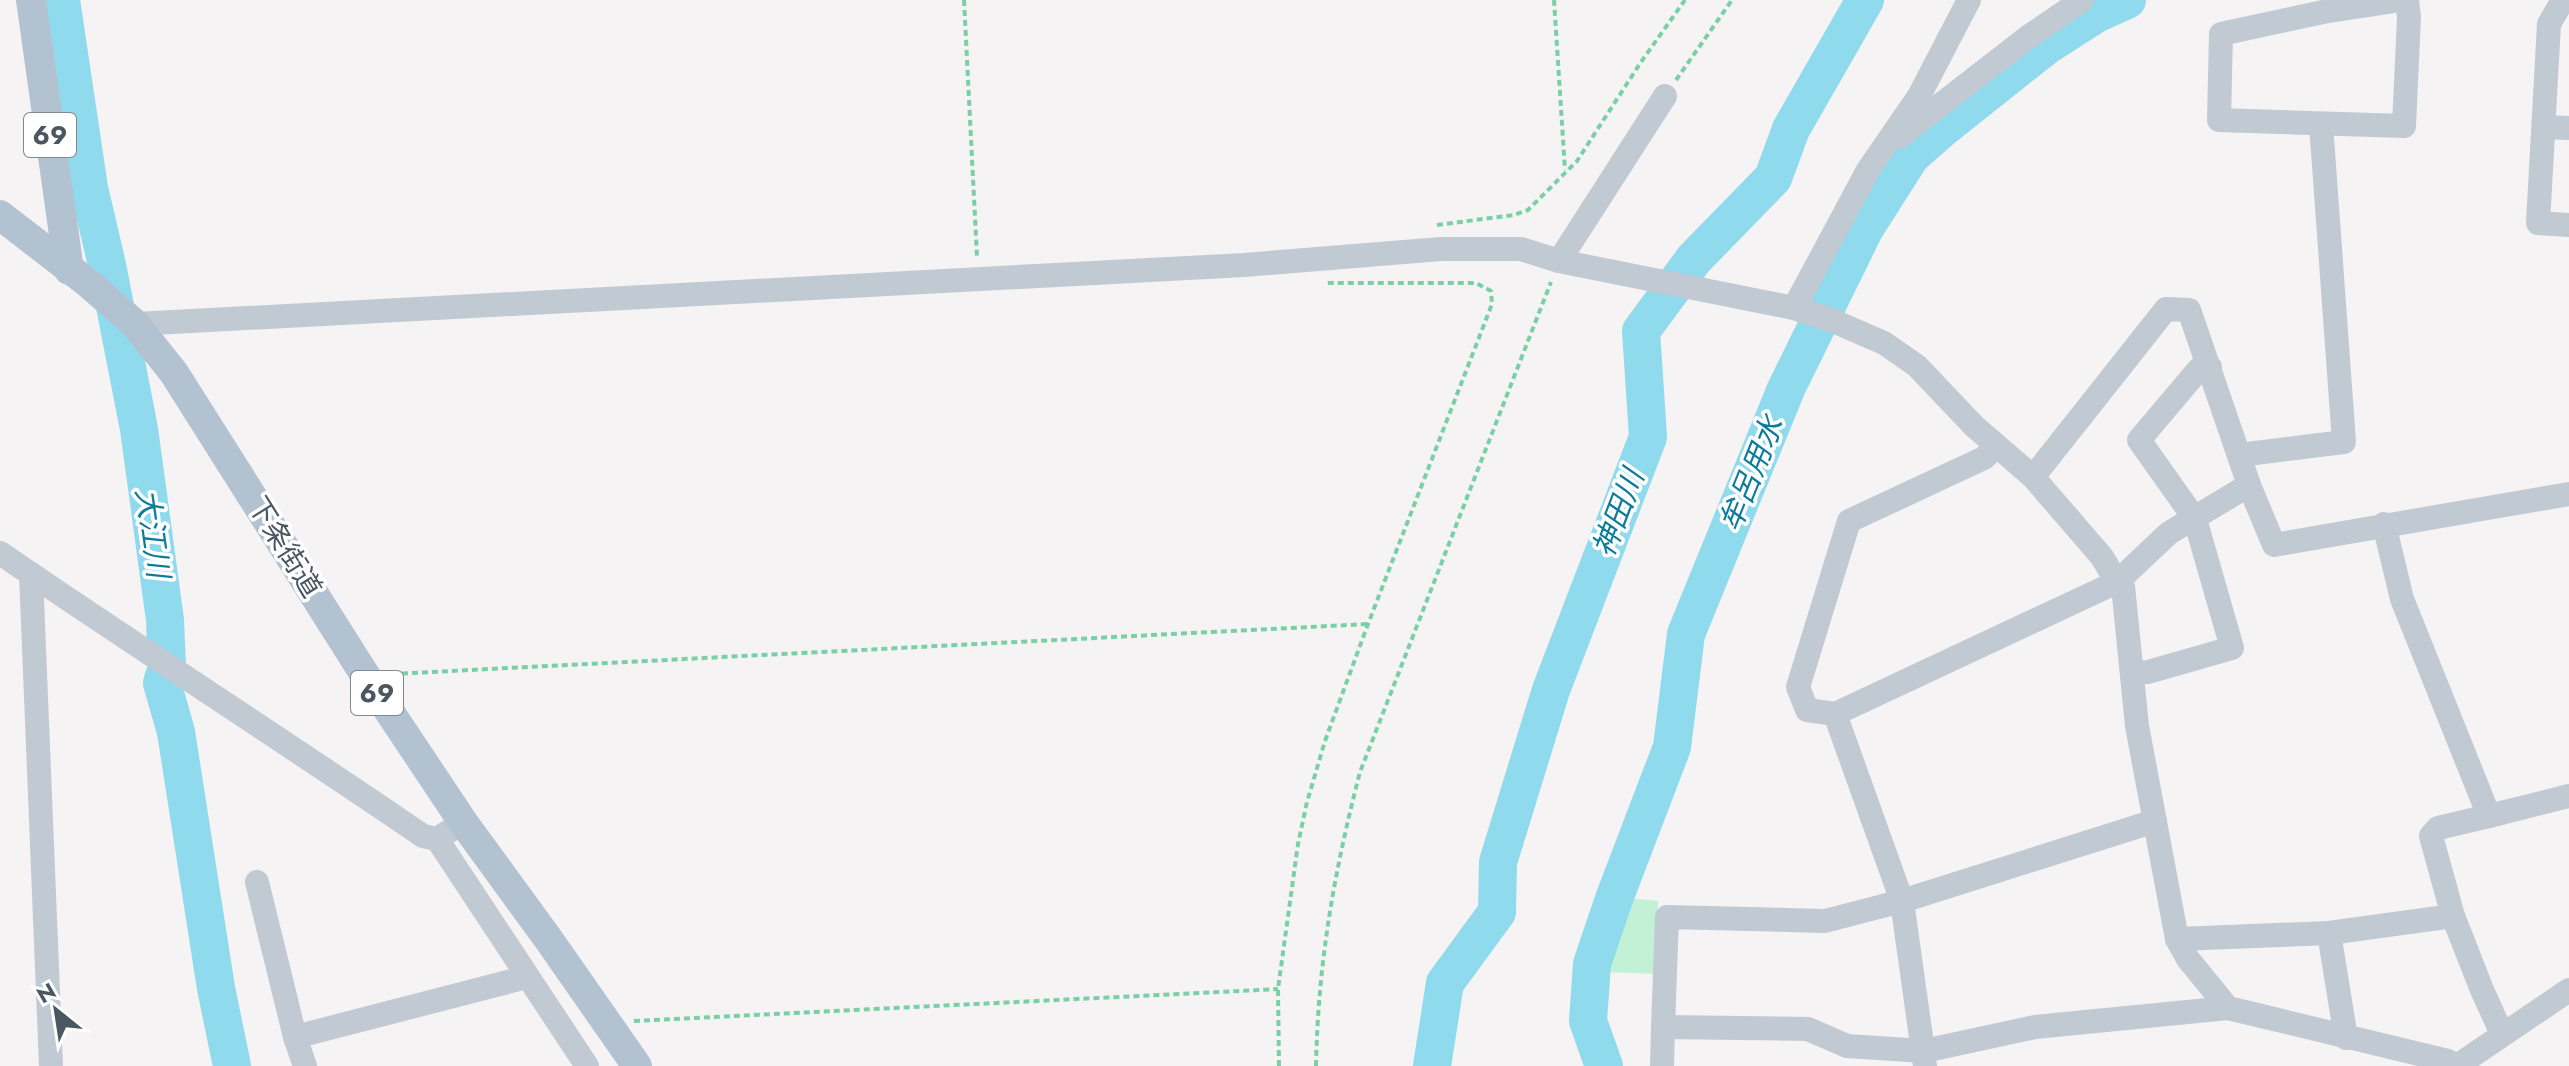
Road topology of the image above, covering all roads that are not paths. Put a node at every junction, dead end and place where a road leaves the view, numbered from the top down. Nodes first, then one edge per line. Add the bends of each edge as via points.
1 (31, 0) edge
2 (1969, 0) edge
3 (2082, 0) edge
4 (2404, 0) edge
5 (2563, 0) edge
6 (1665, 96) road end
7 (2321, 124) junction
8 (2544, 127) junction
9 (2569, 128) edge
10 (1886, 144) junction
11 (0, 215) edge
12 (2569, 225) edge
13 (1565, 262) junction
14 (79, 276) junction
15 (1798, 310) junction
16 (130, 320) junction
17 (2210, 367) junction
18 (1996, 446) junction
19 (2239, 455) junction
20 (2033, 477) junction
21 (2249, 485) junction
22 (2569, 494) edge
23 (2195, 519) junction
24 (2384, 524) junction
25 (0, 553) edge
26 (31, 574) junction
27 (2117, 582) junction
28 (2132, 673) junction
29 (1835, 714) junction
30 (2569, 796) edge
31 (2489, 816) junction
32 (2155, 821) junction
33 (463, 822) junction
34 (437, 839) junction
35 (257, 882) dead end
36 (1902, 901) junction
37 (2453, 916) junction
38 (2329, 933) junction
39 (2177, 939) junction
40 (549, 940) junction
41 (522, 970) junction
42 (2565, 1002) edge
43 (2228, 1008) junction
44 (1663, 1027) junction
45 (2502, 1034) junction
46 (295, 1037) junction
47 (2346, 1038) junction
48 (1925, 1058) edge
49 (51, 1066) edge
50 (305, 1066) edge
51 (587, 1066) edge
52 (637, 1066) edge
53 (1662, 1066) edge
54 (2455, 1066) edge

1 - 14 main road, 69
2 - 10 street via 1919,96
3 - 10 street
4 - 7 street via 2409,17 2404,126
4 - 7 street via 2221,34 2219,120
5 - 8 street via 2549,24
6 - 13 street
7 - 19 street via 2344,442
8 - 9 street
8 - 12 street via 2538,223
10 - 15 street
11 - 14 main road, 下条街道
13 - 15 street
13 - 16 street via 1521,249 1441,249 978,280
14 - 16 main road, 下条街道 / 69
15 - 18 street via 1884,343 1917,366
16 - 33 main road, 下条街道 / 69 via 184,386
17 - 19 street
17 - 20 street via 2189,310 2166,309
17 - 23 street via 2199,369 2139,440
18 - 20 street
18 - 29 street via 1984,458 1849,521 1798,687 1807,710
19 - 21 street
20 - 27 street
21 - 23 street
21 - 24 street via 2274,545
22 - 24 street
23 - 27 street via 2169,533
23 - 28 street via 2232,648
24 - 31 street via 2402,599
25 - 26 street
26 - 34 street via 423,836
26 - 49 street
27 - 28 street via 2123,586
27 - 29 street
28 - 32 street
29 - 36 street
30 - 31 street
31 - 37 street via 2438,828 2431,836
32 - 36 street
32 - 39 street
33 - 34 street
33 - 40 main road, 下条街道 / 69
34 - 41 street
35 - 46 street
36 - 44 street via 1825,921 1667,917
36 - 48 street
37 - 38 street
37 - 45 street
38 - 39 street
38 - 47 street
39 - 43 street
40 - 41 street
40 - 52 main road, 下条街道 / 69
41 - 46 street
41 - 51 street
42 - 45 street
43 - 47 street
43 - 48 street via 2035,1027
44 - 48 street via 1808,1029 1847,1046
44 - 53 street
45 - 54 street
46 - 50 street
47 - 54 street

